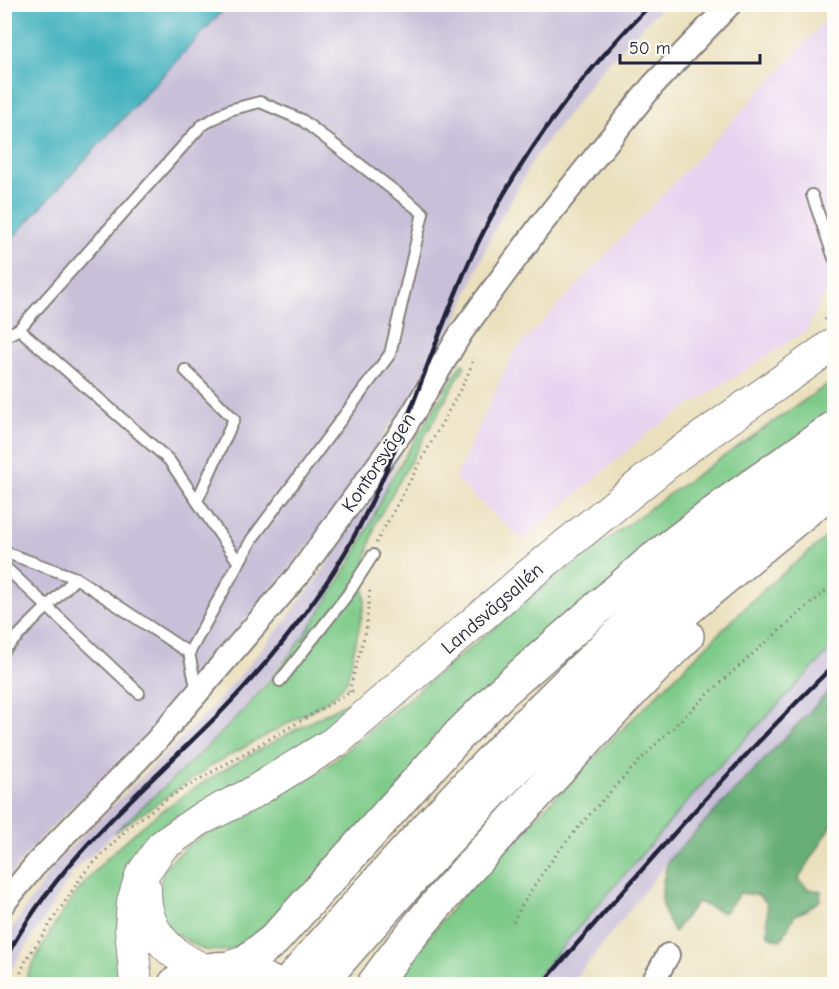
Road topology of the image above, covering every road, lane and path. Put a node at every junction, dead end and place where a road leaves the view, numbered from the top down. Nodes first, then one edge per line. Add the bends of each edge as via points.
1 (730, 4) edge
2 (812, 195) dead end
3 (834, 258) edge
4 (834, 304) edge
5 (19, 329) junction
6 (828, 336) edge
7 (4, 337) edge
8 (185, 370) dead end
9 (834, 428) edge
10 (834, 451) edge
11 (834, 488) edge
12 (834, 493) edge
13 (197, 501) junction
14 (4, 552) edge
15 (374, 555) joint
16 (239, 563) junction
17 (4, 566) edge
18 (76, 578) junction
19 (834, 584) edge
20 (49, 605) junction
21 (4, 650) edge
22 (189, 653) junction
23 (280, 681) dead end
24 (197, 692) junction
25 (139, 693) dead end
26 (348, 693) dead end
27 (148, 864) junction
28 (4, 903) edge
29 (513, 922) dead end
30 (341, 940) junction
31 (668, 956) dead end
32 (217, 969) junction
33 (136, 984) edge
34 (175, 984) edge
35 (274, 984) edge
36 (288, 984) edge
37 (319, 984) edge
38 (374, 984) edge
39 (652, 984) edge

1 - 24 street, Kontorsvägen via 652,86 539,227 461,333 403,430 300,573
2 - 3 lane
4 - 6 path
5 - 7 lane
5 - 13 lane via 170,460
5 - 16 lane via 201,126 229,110 260,102 302,120 423,213 390,354 252,539
6 - 27 main road, Landsvägsallén via 530,575 335,742 293,770 187,827 162,846
8 - 13 lane via 234,419
9 - 32 highway via 650,562 502,692 459,735 274,940 244,963
10 - 30 highway via 678,582 553,698 417,837
11 - 30 highway via 638,651
12 - 38 highway via 776,554 651,670 406,939
13 - 16 lane
14 - 18 lane
15 - 23 lane
15 - 26 path via 366,630
16 - 22 lane
17 - 20 lane
18 - 20 lane
18 - 22 lane
19 - 29 path via 736,666 654,744 540,874
20 - 21 lane
20 - 25 lane
22 - 24 lane
24 - 28 street, Kontorsvägen
27 - 32 main road via 145,908 155,933 183,961
27 - 33 main road, Landsvägsallén via 133,902
30 - 36 highway
30 - 37 highway
31 - 39 street
32 - 34 highway
32 - 35 highway via 252,974

